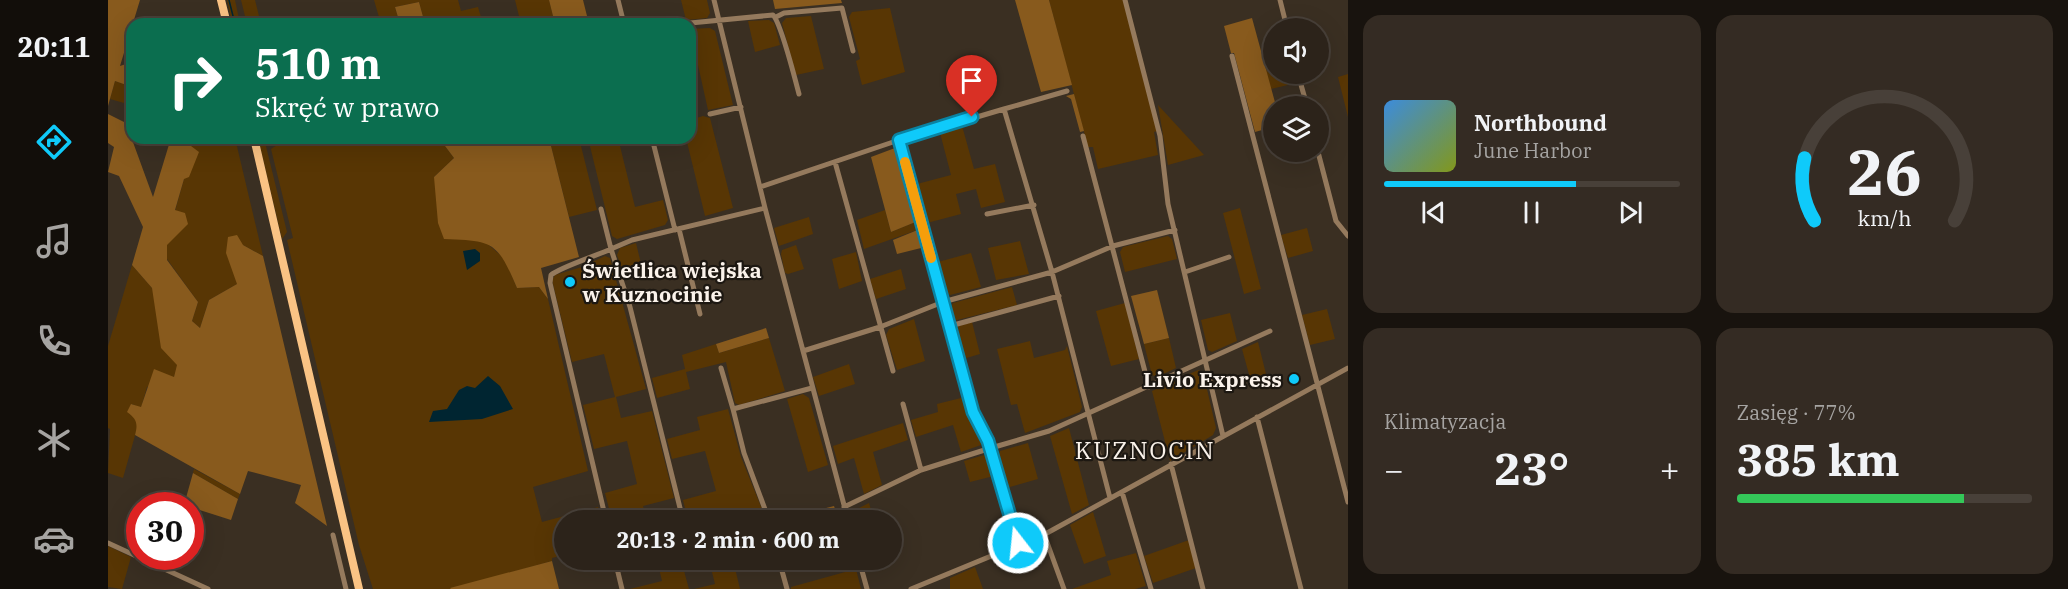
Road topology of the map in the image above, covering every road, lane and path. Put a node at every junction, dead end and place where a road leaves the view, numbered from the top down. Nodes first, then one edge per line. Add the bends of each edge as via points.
1 (221, 0) edge
2 (618, 0) edge
3 (714, 0) edge
4 (1125, 0) edge
5 (1280, 0) edge
6 (776, 17) junction
7 (226, 18) edge
8 (622, 18) edge
9 (719, 18) junction
10 (1284, 18) edge
11 (696, 22) edge
12 (853, 51) dead end
13 (1232, 56) dead end
14 (1067, 91) dead end
15 (800, 94) dead end
16 (741, 107) junction
17 (1004, 109) junction
18 (710, 114) dead end
19 (1083, 136) dead end
20 (899, 140) junction
21 (255, 144) edge
22 (654, 144) edge
23 (835, 162) junction
24 (1321, 162) edge
25 (760, 187) junction
26 (1034, 205) junction
27 (765, 208) junction
28 (601, 209) dead end
29 (987, 214) dead end
30 (677, 230) junction
31 (1175, 230) junction
32 (1348, 236) edge
33 (1113, 246) junction
34 (611, 249) junction
35 (1229, 257) dead end
36 (1052, 272) junction
37 (1185, 272) junction
38 (1059, 296) junction
39 (943, 302) junction
40 (700, 314) dead end
41 (950, 326) junction
42 (880, 327) junction
43 (1270, 331) dead end
44 (803, 351) junction
45 (1205, 360) junction
46 (721, 368) dead end
47 (1348, 368) edge
48 (893, 371) dead end
49 (1317, 384) junction
50 (1149, 387) junction
51 (812, 388) junction
52 (903, 404) dead end
53 (733, 409) junction
54 (1088, 414) junction
55 (1257, 417) junction
56 (1223, 436) junction
57 (990, 448) junction
58 (1171, 464) junction
59 (921, 470) junction
60 (1122, 492) junction
61 (1110, 498) junction
62 (1348, 502) edge
63 (844, 507) junction
64 (604, 510) edge
65 (681, 510) edge
66 (765, 510) edge
67 (845, 510) edge
68 (1044, 534) junction
69 (333, 535) dead end
70 (108, 543) edge
71 (1019, 545) junction
72 (618, 570) edge
73 (782, 570) edge
74 (862, 570) edge
75 (208, 589) edge
76 (346, 589) edge
77 (359, 589) edge
78 (622, 589) edge
79 (787, 589) edge
80 (867, 589) edge
81 (911, 589) edge
82 (1064, 589) edge
83 (1151, 589) edge
84 (1203, 589) edge
85 (1301, 589) edge

1 - 7 main road
2 - 8 street
3 - 9 street
4 - 31 street via 1160,136
5 - 10 street
6 - 9 street via 764,14
6 - 12 street via 842,8
6 - 15 street
9 - 11 street
9 - 16 street
13 - 49 street
14 - 17 street
16 - 18 street
16 - 25 street
17 - 20 street
17 - 26 street
19 - 33 street
20 - 23 street
20 - 39 street
21 - 77 main road
22 - 30 street
23 - 25 street
23 - 42 street
24 - 32 street via 1336,221
25 - 27 street
26 - 29 street
26 - 36 street
27 - 30 street
27 - 44 street
28 - 34 street
30 - 34 street
30 - 40 street
31 - 33 street
31 - 37 street
33 - 36 street
33 - 50 street
34 - 64 street via 558,270 550,279
34 - 65 street via 630,307
35 - 37 street
36 - 38 street
36 - 39 street
37 - 45 street
38 - 41 street
38 - 54 street
39 - 41 street
39 - 42 street
41 - 57 street via 975,417
42 - 44 street
42 - 48 street
43 - 45 street
44 - 51 street
45 - 50 street
45 - 56 street
46 - 53 street
47 - 49 street
49 - 55 street
49 - 62 street
50 - 54 street
51 - 53 street
51 - 63 street
52 - 59 street
53 - 66 street
54 - 57 street via 1049,431
54 - 61 street
55 - 56 street
55 - 85 street
56 - 58 street
57 - 59 street
57 - 71 street
58 - 60 street
58 - 84 street
59 - 63 street
60 - 61 street
60 - 83 street
61 - 68 street
63 - 67 street
68 - 71 street
68 - 82 street
69 - 76 street
70 - 75 street
71 - 81 street
72 - 78 street
73 - 79 street
74 - 80 street

